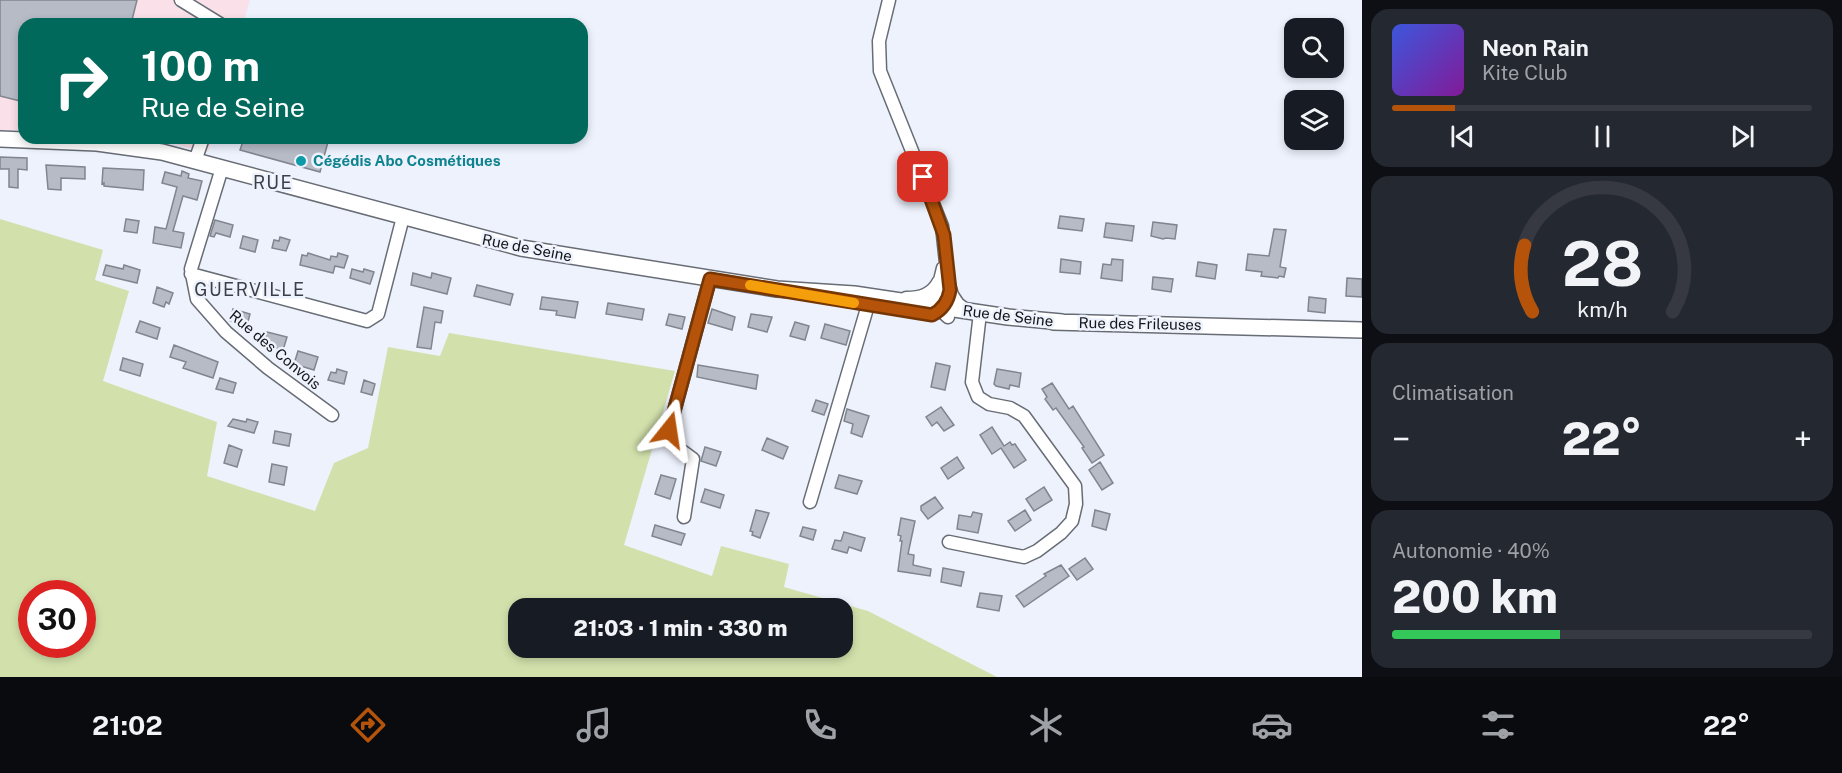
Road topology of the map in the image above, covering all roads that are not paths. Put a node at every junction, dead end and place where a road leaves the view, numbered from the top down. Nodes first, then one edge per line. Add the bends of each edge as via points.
1 (181, 0) edge
2 (889, 0) edge
3 (210, 18) edge
4 (0, 139) edge
5 (18, 140) edge
6 (89, 144) edge
7 (201, 144) edge
8 (195, 161) junction
9 (222, 168) junction
10 (403, 217) junction
11 (191, 274) junction
12 (710, 279) junction
13 (945, 282) junction
14 (777, 289) junction
15 (890, 299) junction
16 (868, 305) junction
17 (940, 311) junction
18 (975, 315) junction
19 (1362, 330) edge
20 (332, 415) dead end
21 (810, 502) dead end
22 (684, 517) dead end
23 (949, 542) dead end

1 - 3 street
2 - 13 street via 879,42 880,71 939,216 944,235
4 - 5 street, Rue de Seine
6 - 8 street, Rue de Seine via 162,152
7 - 8 street
8 - 9 street, Rue de Seine
9 - 10 street, Rue de Seine
9 - 11 street
10 - 11 street via 378,314 368,321
10 - 12 street, Rue de Seine via 521,248
11 - 20 street, Rue des Convois via 197,299 226,332
12 - 14 street, Rue de Seine
12 - 22 street via 669,430 674,445 693,459
13 - 15 street via 925,295
13 - 17 street via 948,299
13 - 18 street via 955,300
14 - 15 street, Rue de Seine
14 - 16 street, Rue des Frileuses
15 - 17 street, Rue de Seine
16 - 17 street, Rue des Frileuses
16 - 21 street
17 - 18 street, Rue des Frileuses
18 - 19 street, Rue des Frileuses via 1007,324
18 - 23 street via 972,382 978,397 1024,416 1075,486 1076,504 1072,521 1061,533 1024,556

